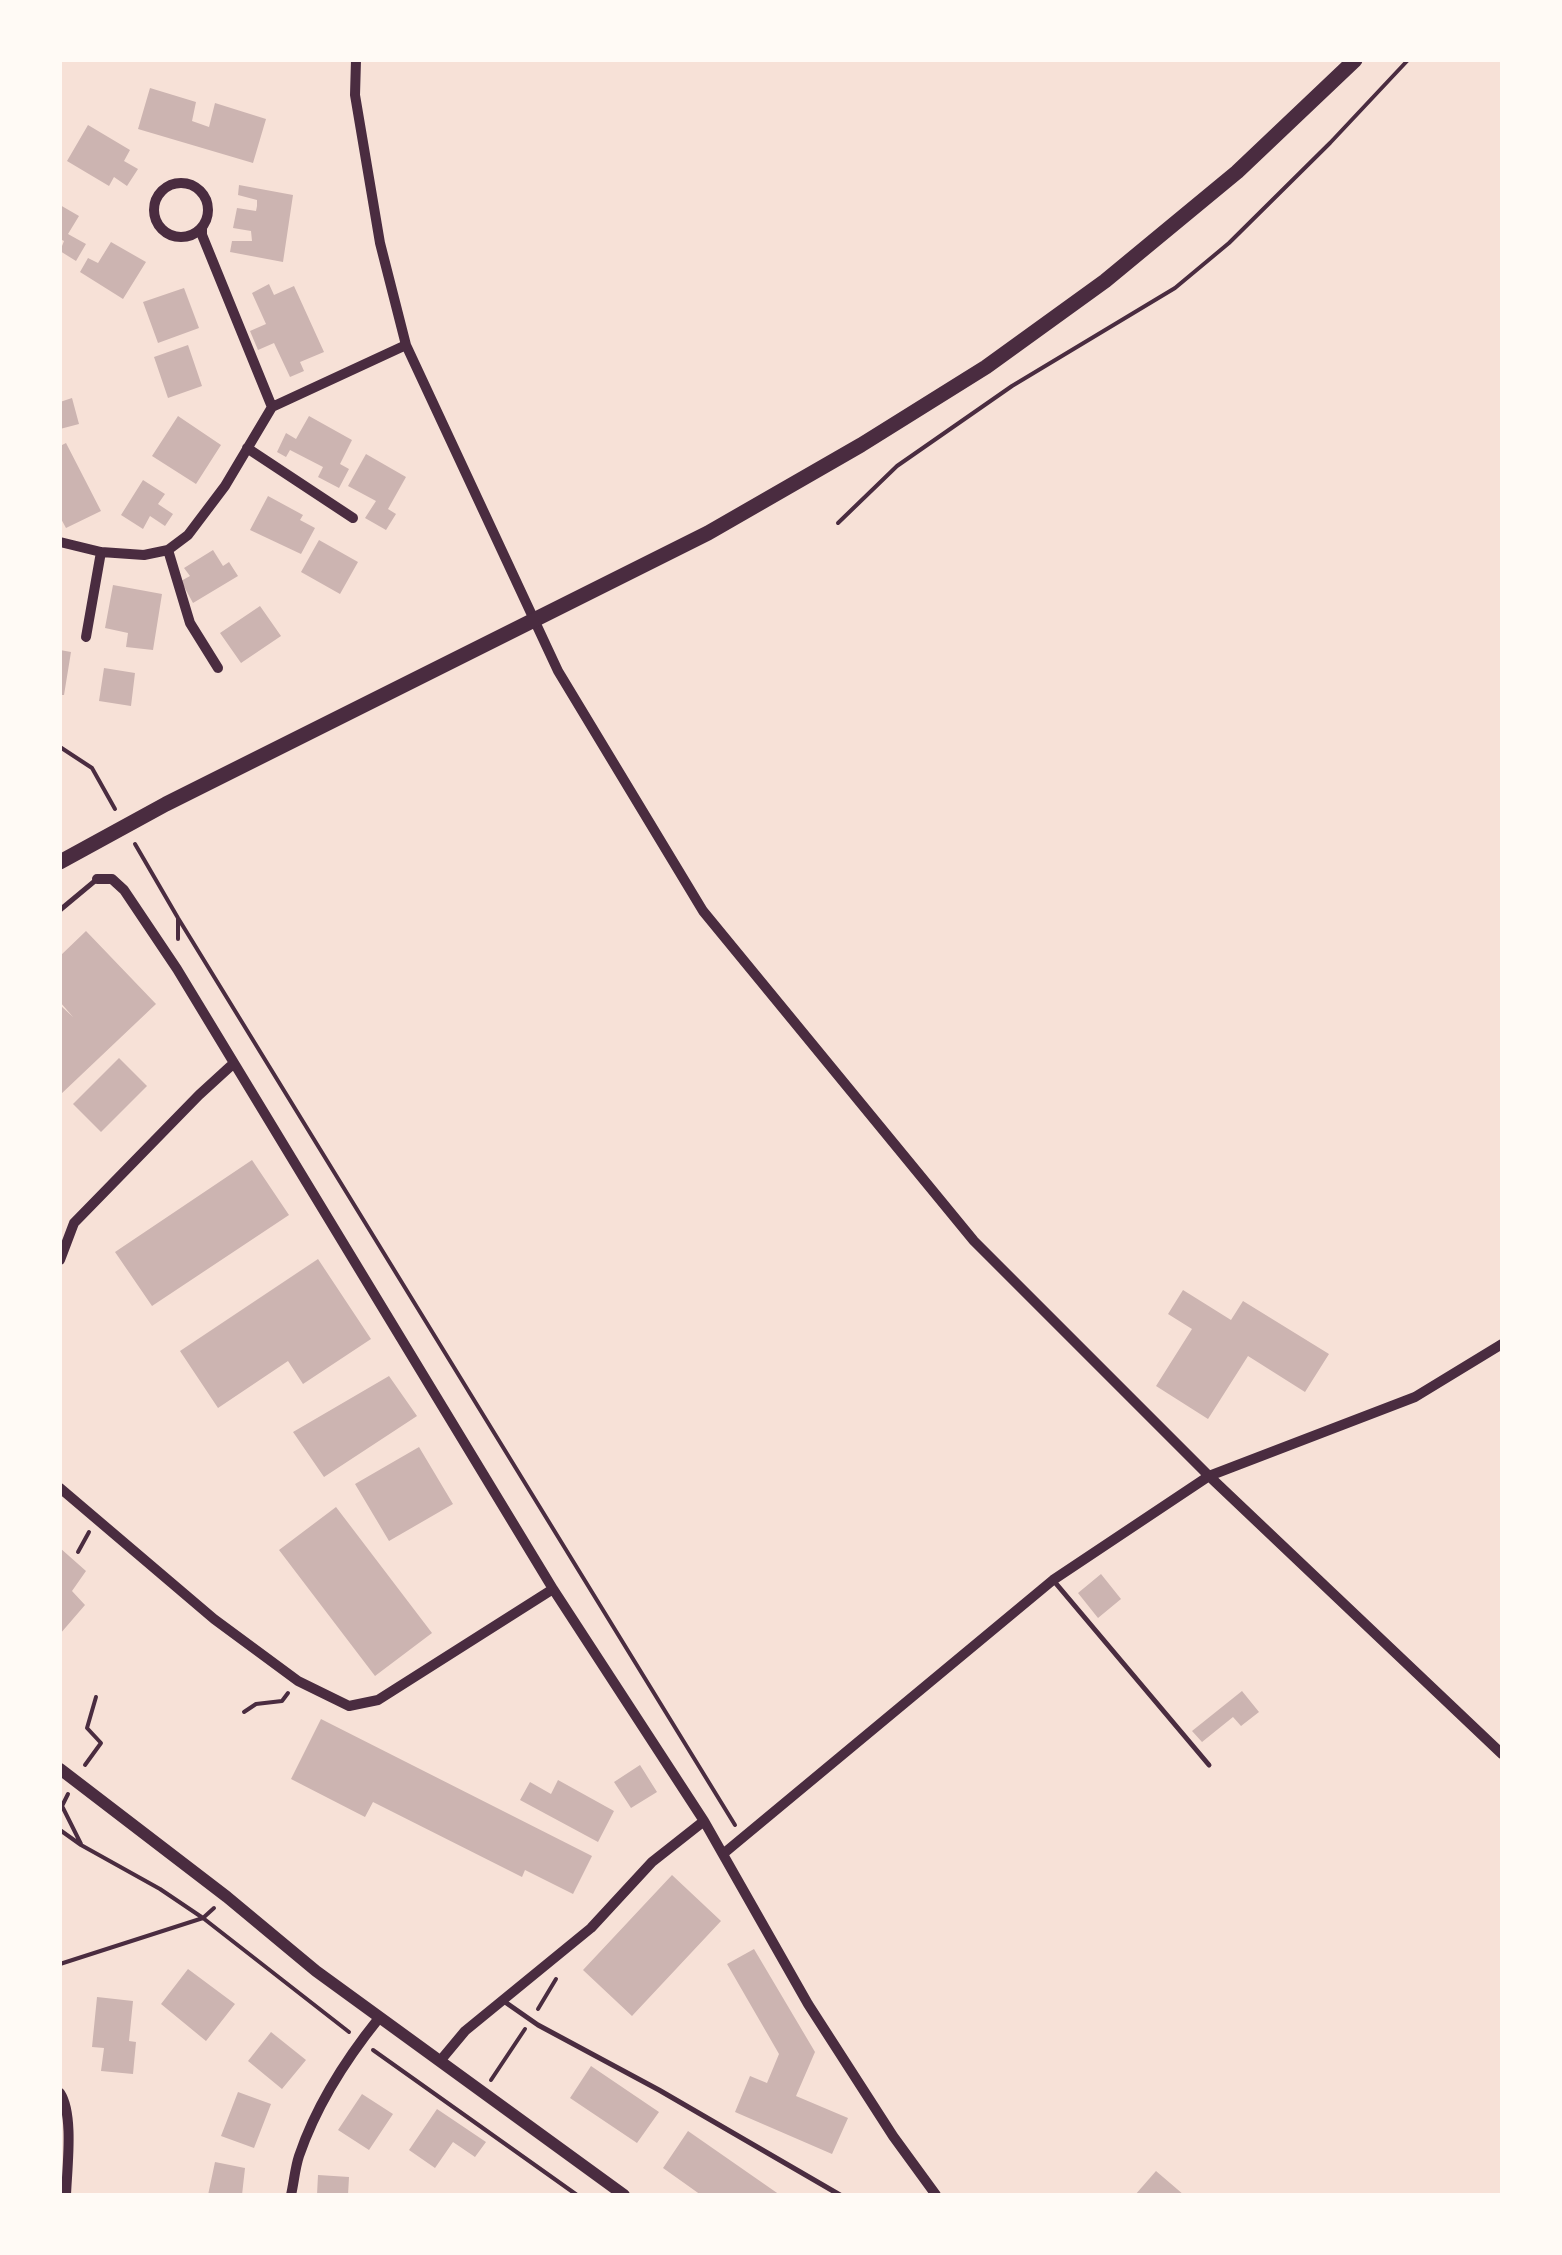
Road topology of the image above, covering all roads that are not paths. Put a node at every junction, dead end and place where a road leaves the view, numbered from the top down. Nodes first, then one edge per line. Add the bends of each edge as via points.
1 (356, 60) edge
2 (1354, 60) edge
3 (202, 227) junction
4 (406, 345) junction
5 (272, 406) junction
6 (247, 448) junction
7 (353, 518) dead end
8 (60, 542) edge
9 (168, 550) junction
10 (101, 552) junction
11 (86, 637) dead end
12 (218, 668) dead end
13 (60, 862) edge
14 (97, 879) joint
15 (60, 910) edge
16 (234, 1063) junction
17 (60, 1260) edge
18 (1502, 1344) edge
19 (1209, 1476) junction
20 (60, 1488) edge
21 (1053, 1580) junction
22 (554, 1589) junction
23 (1502, 1754) edge
24 (1209, 1765) dead end
25 (60, 1768) edge
26 (704, 1821) junction
27 (723, 1854) junction
28 (503, 2002) junction
29 (379, 2018) junction
30 (440, 2061) junction
31 (60, 2093) edge
32 (66, 2195) edge
33 (291, 2195) edge
34 (624, 2195) edge
35 (840, 2195) edge
36 (936, 2195) edge

1 - 4 street via 355,95 380,243
2 - 13 main road via 1222,184 1105,281 861,445 708,533
3 - 3 street via 208,210 194,187 175,184 160,194 155,218 164,232 188,236
3 - 5 street
4 - 5 street
4 - 19 street via 558,671 703,911 974,1241
5 - 6 street
6 - 7 street
6 - 9 street via 198,523
8 - 10 street
9 - 10 street
9 - 12 street via 190,623
10 - 11 street
14 - 15 lane
14 - 16 street via 112,879 124,890
16 - 17 street via 74,1223
16 - 22 street
18 - 19 street via 1415,1397
19 - 21 street
19 - 23 street
20 - 22 street via 214,1619 298,1680 349,1706 378,1700
21 - 24 lane
21 - 27 street
22 - 26 street
25 - 29 street
26 - 27 street
26 - 28 street
27 - 36 street via 808,2004
28 - 30 street
28 - 35 lane
29 - 30 street
29 - 33 street via 325,2098 298,2158
30 - 34 street
31 - 32 street via 67,2112

